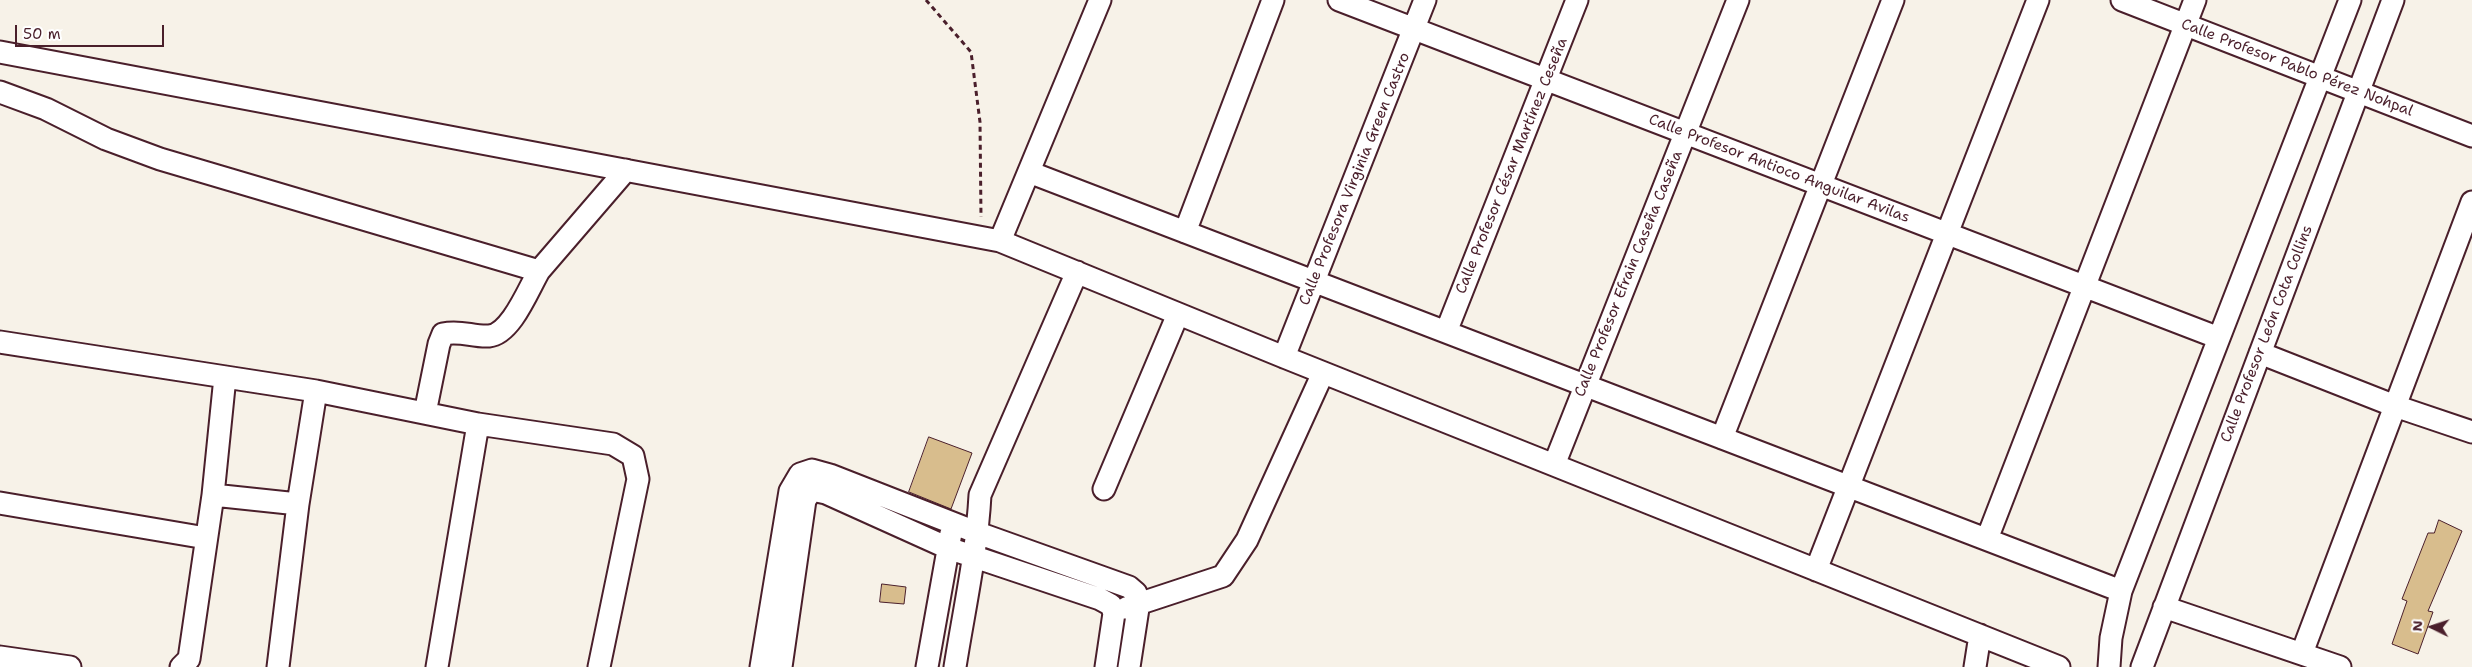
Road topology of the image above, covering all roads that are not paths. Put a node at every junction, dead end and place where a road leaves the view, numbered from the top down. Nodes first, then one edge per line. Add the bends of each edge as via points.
1 (1100, 0) edge
2 (1273, 0) edge
3 (1339, 0) edge
4 (1425, 0) edge
5 (1577, 0) edge
6 (1738, 0) edge
7 (1893, 0) edge
8 (2038, 0) edge
9 (2122, 0) edge
10 (2195, 0) edge
11 (2350, 0) edge
12 (2393, 0) edge
13 (2186, 25) junction
14 (1414, 29) junction
15 (0, 52) edge
16 (2320, 77) junction
17 (1546, 80) junction
18 (0, 92) edge
19 (2358, 92) junction
20 (1685, 133) junction
21 (2472, 136) edge
22 (626, 170) junction
23 (1029, 172) junction
24 (1821, 185) junction
25 (2472, 202) edge
26 (1185, 232) junction
27 (1947, 234) junction
28 (991, 239) junction
29 (539, 271) junction
30 (1077, 272) junction
31 (1314, 282) junction
32 (2084, 286) junction
33 (1178, 314) junction
34 (1446, 332) junction
35 (2219, 338) junction
36 (0, 342) edge
37 (2260, 354) junction
38 (1284, 357) junction
39 (1322, 373) junction
40 (225, 377) junction
41 (1585, 386) junction
42 (316, 391) junction
43 (2395, 406) junction
44 (425, 413) junction
45 (478, 424) junction
46 (2472, 432) edge
47 (1722, 438) junction
48 (1554, 465) junction
49 (1848, 486) junction
50 (1104, 489) dead end
51 (213, 495) junction
52 (0, 504) edge
53 (298, 504) junction
54 (953, 524) junction
55 (978, 533) junction
56 (206, 538) junction
57 (1987, 539) junction
58 (948, 548) junction
59 (972, 555) junction
60 (1816, 570) junction
61 (2121, 591) junction
62 (1139, 602) junction
63 (2164, 607) junction
64 (1114, 613) junction
65 (1980, 635) junction
66 (2302, 653) junction
67 (0, 657) edge
68 (70, 667) edge
69 (181, 667) edge
70 (278, 667) edge
71 (437, 667) edge
72 (599, 667) edge
73 (761, 667) edge
74 (781, 667) edge
75 (927, 667) edge
76 (955, 667) edge
77 (1106, 667) edge
78 (1129, 667) edge
79 (1975, 667) edge
80 (2059, 667) edge
81 (2109, 667) edge
82 (2142, 667) edge
83 (2340, 667) edge

1 - 23 street
2 - 26 street
3 - 14 street, Calle Profesor Antioco Anguilar Avilas
4 - 14 street, Calle Profesora Virginia Green Castro
5 - 17 street, Calle Profesor César Martínez Ceseña
6 - 20 street, Calle Profesor Efrain Caseña Caseña
7 - 24 street
8 - 27 street
9 - 13 street, Calle Profesor Pablo Pérez Nohpal
10 - 13 street
11 - 16 street
12 - 19 street, Calle Profesor León Cota Collins
13 - 16 street, Calle Profesor Pablo Pérez Nohpal
13 - 32 street
14 - 17 street, Calle Profesor Antioco Anguilar Avilas
14 - 31 street, Calle Profesora Virginia Green Castro
15 - 22 street
16 - 19 street, Calle Profesor Pablo Pérez Nohpal
16 - 35 street
17 - 20 street, Calle Profesor Antioco Anguilar Avilas
17 - 34 street, Calle Profesor César Martínez Ceseña
18 - 29 street via 160,159
19 - 21 street, Calle Profesor Pablo Pérez Nohpal
19 - 37 street, Calle Profesor León Cota Collins
20 - 24 street, Calle Profesor Antioco Anguilar Avilas
20 - 41 street, Calle Profesor Efrain Caseña Caseña
22 - 28 street
22 - 29 street
23 - 26 street
23 - 28 street
24 - 27 street, Calle Profesor Antioco Anguilar Avilas
24 - 47 street
25 - 43 street
26 - 31 street
27 - 32 street, Calle Profesor Antioco Anguilar Avilas
27 - 49 street
28 - 30 street
29 - 44 street via 508,326 498,334 487,336 457,331 443,334
30 - 33 street
30 - 55 street via 980,495
31 - 34 street
31 - 38 street, Calle Profesora Virginia Green Castro
32 - 35 street, Calle Profesor Antioco Anguilar Avilas
32 - 57 street
33 - 38 street
33 - 50 street
34 - 41 street
35 - 61 street
36 - 40 street
37 - 43 street
37 - 63 street, Calle Profesor León Cota Collins
38 - 39 street
39 - 48 street
39 - 62 street via 1248,540 1224,576
40 - 42 street
40 - 51 street
41 - 47 street
41 - 48 street, Calle Profesor Efrain Caseña Caseña
42 - 44 street
42 - 53 street
43 - 46 street
43 - 66 street
44 - 45 street
45 - 71 street
45 - 72 street via 613,444 633,456 638,479
47 - 49 street
48 - 60 street
49 - 57 street
49 - 60 street
51 - 53 street
51 - 56 street
52 - 56 street
53 - 70 street
54 - 55 street
54 - 58 street
54 - 73 street via 830,474 812,470 800,474 790,491
55 - 59 street
55 - 62 street via 1129,587
56 - 69 street via 189,659
57 - 61 street
58 - 59 street
58 - 74 street via 812,490 805,500
58 - 75 street
59 - 64 street via 1100,599 1111,604
59 - 76 street
60 - 65 street
61 - 81 street via 2111,638
62 - 64 street
62 - 78 street
63 - 66 street
63 - 82 street, Calle Profesor León Cota Collins
64 - 77 street
65 - 79 street
65 - 80 street
66 - 83 street
67 - 68 street

